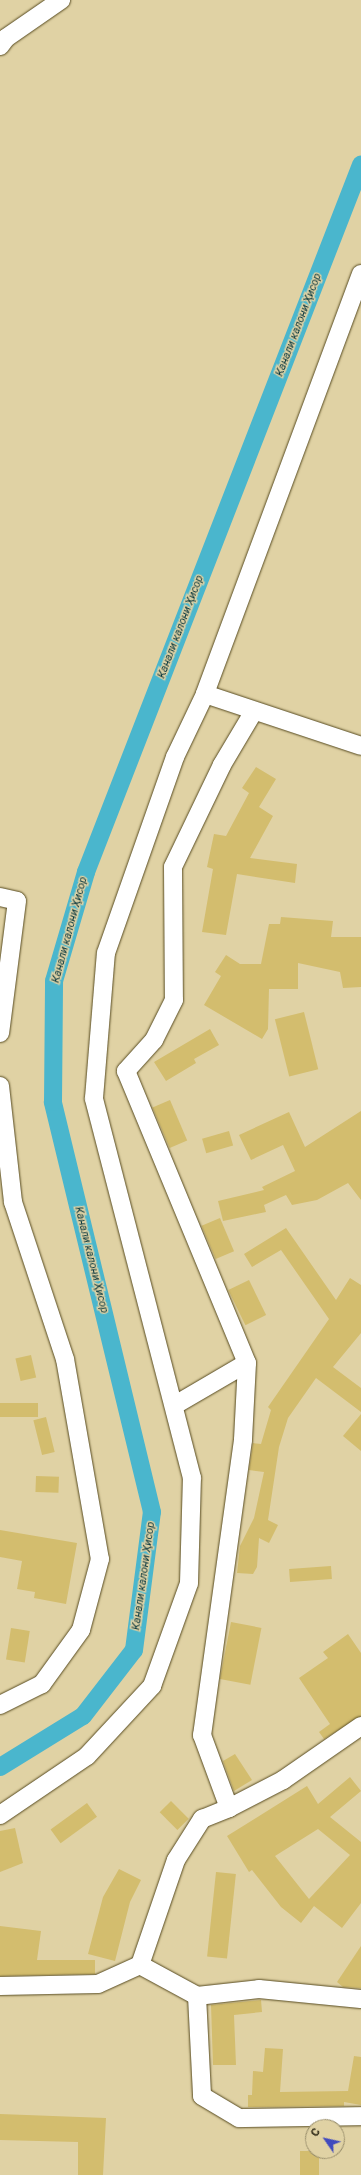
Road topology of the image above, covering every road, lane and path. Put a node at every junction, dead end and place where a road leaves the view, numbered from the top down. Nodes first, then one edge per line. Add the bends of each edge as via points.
1 (60, 0) edge
2 (0, 46) edge
3 (361, 274) edge
4 (204, 694) junction
5 (254, 711) junction
6 (361, 746) edge
7 (0, 897) edge
8 (0, 1033) edge
9 (0, 1086) edge
10 (247, 1363) junction
11 (175, 1405) junction
12 (0, 1706) edge
13 (361, 1726) edge
14 (229, 1808) junction
15 (0, 1815) edge
16 (140, 1965) junction
17 (0, 1986) edge
18 (197, 1996) junction
19 (361, 1999) edge
20 (361, 2116) edge

1 - 2 street via 6,38
3 - 4 street
4 - 5 street
4 - 11 street via 174,757 106,953 94,1098
5 - 6 street
5 - 10 street via 222,765 173,867 174,1000 154,1040 126,1071
7 - 8 street via 17,902
9 - 12 street via 13,1202 65,1359 100,1559 81,1630 42,1684
10 - 11 street
10 - 14 street via 243,1440 202,1735
11 - 15 street via 192,1478 189,1583 152,1686 87,1756
13 - 14 street via 283,1780
14 - 16 street via 202,1820 176,1860
16 - 17 street via 98,1984
16 - 18 street
18 - 19 street via 260,1989
18 - 20 street via 202,2096 239,2118

